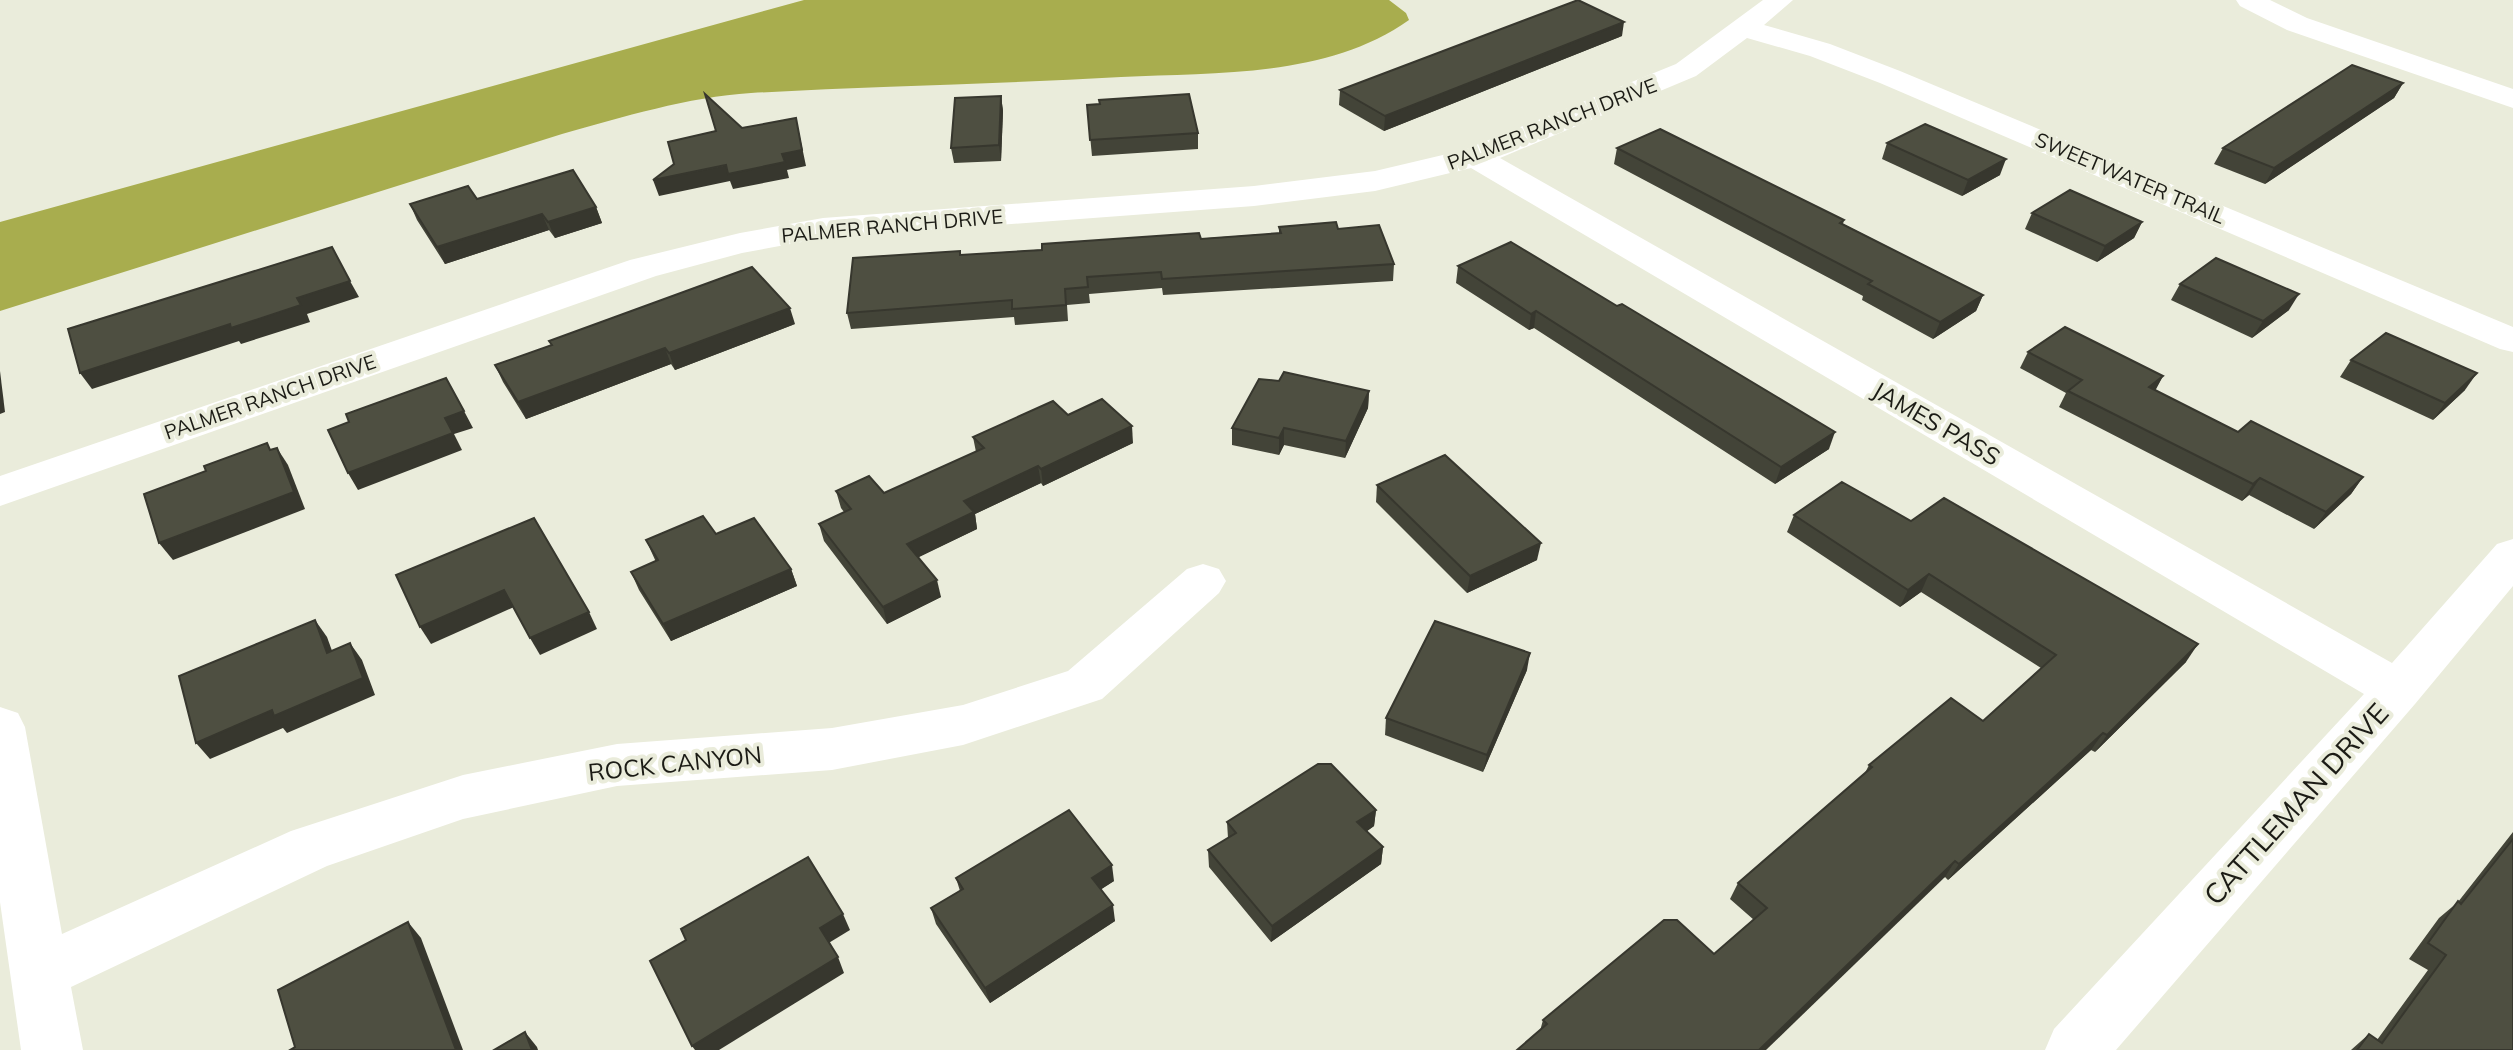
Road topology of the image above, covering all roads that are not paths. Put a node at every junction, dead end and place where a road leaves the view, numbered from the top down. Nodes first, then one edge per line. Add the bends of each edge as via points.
1 (1780, 0) edge
2 (2249, 0) edge
3 (1743, 28) junction
4 (2513, 99) edge
5 (1475, 157) junction
6 (2513, 341) edge
7 (0, 491) edge
8 (2513, 555) edge
9 (1203, 581) dead end
10 (2398, 690) junction
11 (0, 727) edge
12 (41, 972) junction
13 (52, 1050) edge
14 (2076, 1050) edge

1 - 3 street, PALMER RANCH DRIVE
2 - 4 street via 2297,24
3 - 5 street, PALMER RANCH DRIVE via 1686,70
3 - 6 street, SWEETWATER TRAIL via 1890,77
5 - 7 street, PALMER RANCH DRIVE via 1375,181 1254,196 823,228 740,243 643,268
5 - 10 street, JAMES PASS
8 - 10 street, CATTLEMAN DRIVE
9 - 12 street, ROCK CANYON via 1085,685 963,725 832,749 617,765 463,797 310,848
10 - 14 street, CATTLEMAN DRIVE
11 - 12 street
12 - 13 street

